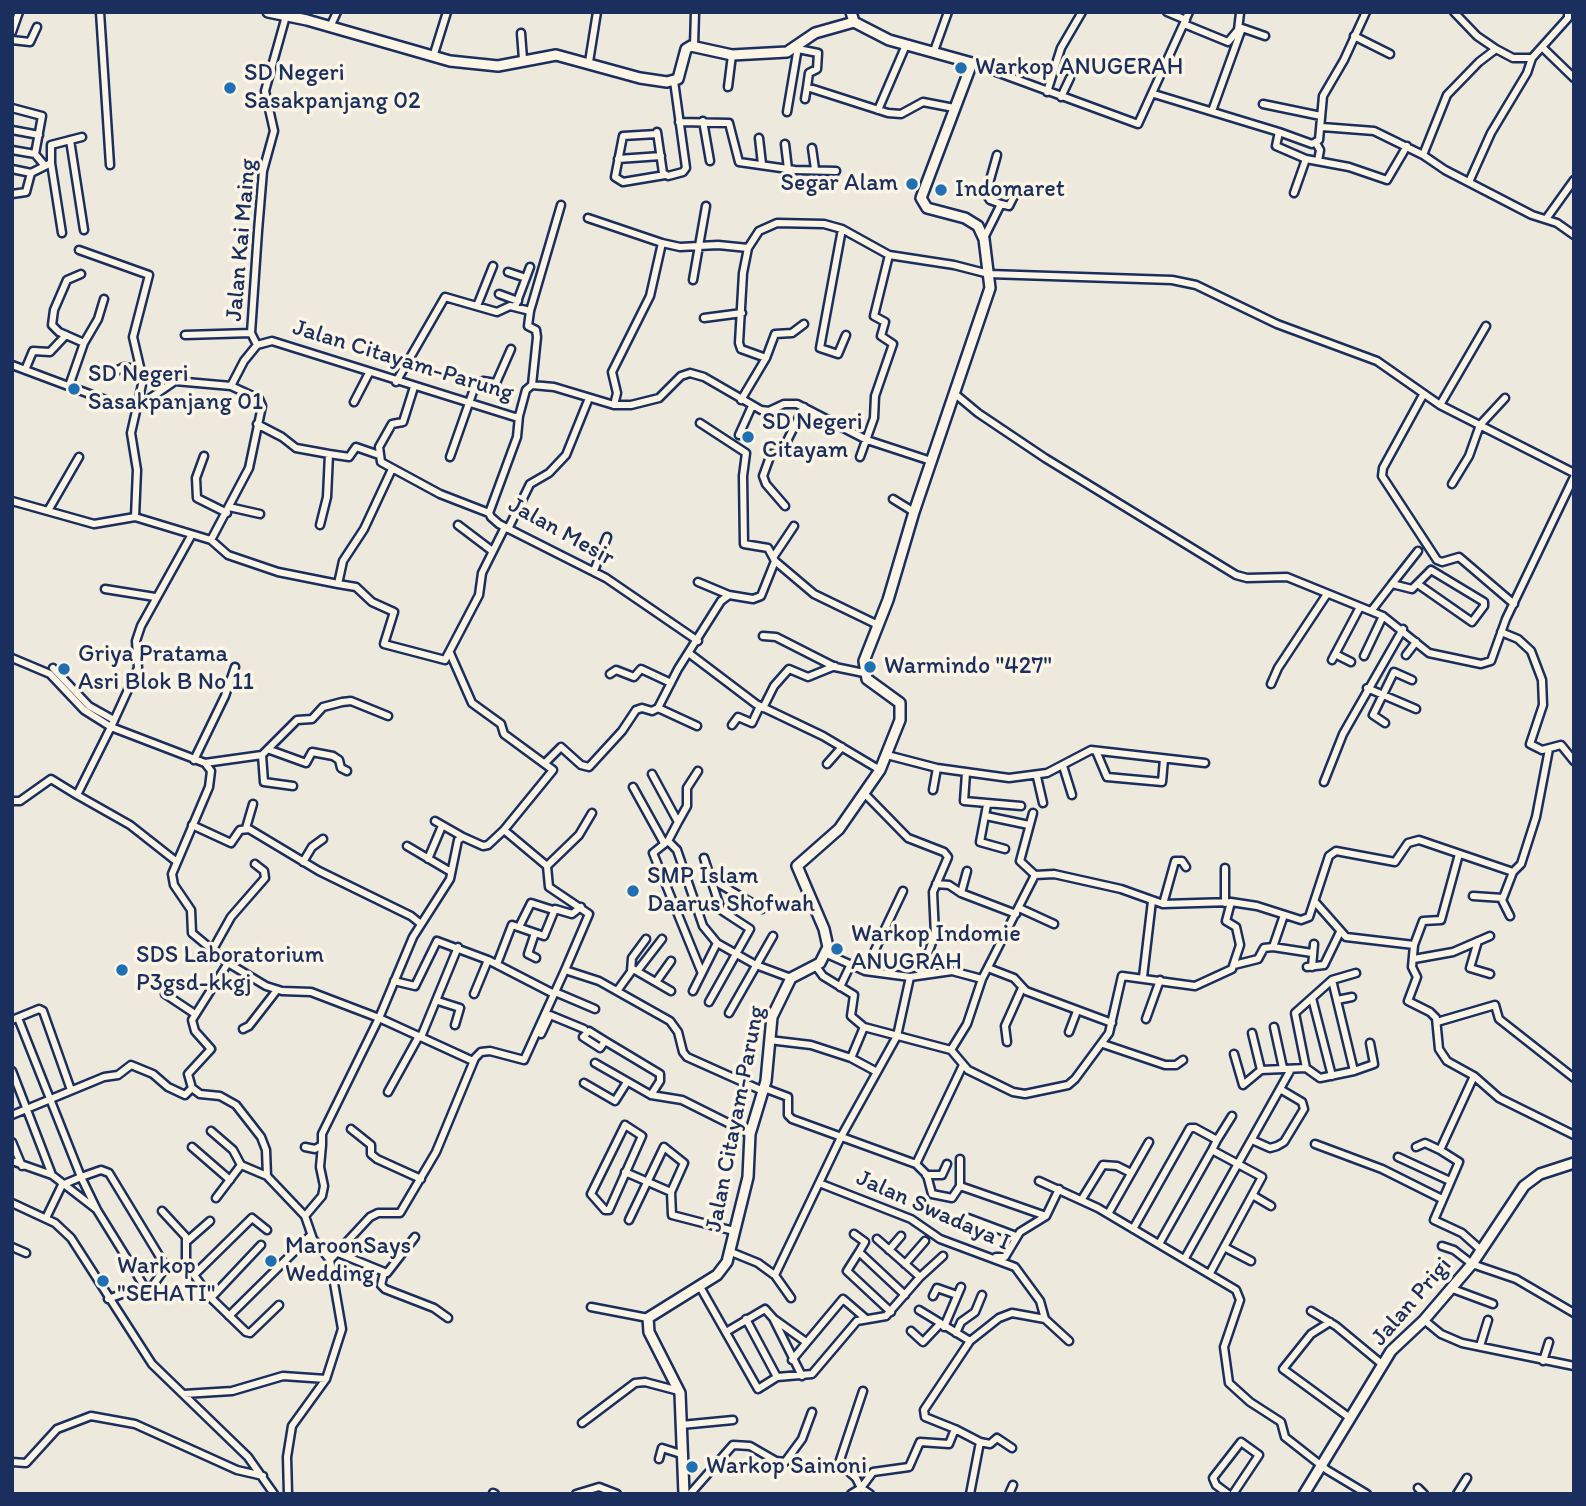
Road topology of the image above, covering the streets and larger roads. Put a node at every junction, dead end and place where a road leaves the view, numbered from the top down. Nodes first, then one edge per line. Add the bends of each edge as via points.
1 (19, 12) edge
2 (100, 12) edge
3 (268, 12) edge
4 (337, 12) edge
5 (447, 12) edge
6 (597, 12) edge
7 (695, 12) edge
8 (850, 12) edge
9 (948, 12) edge
10 (1082, 12) edge
11 (1167, 12) edge
12 (1366, 12) edge
13 (1454, 12) edge
14 (1568, 12) edge
15 (1240, 13) edge
16 (286, 16) junction
17 (307, 16) edge
18 (1187, 19) edge
19 (854, 22) junction
20 (37, 27) dead end
21 (330, 27) junction
22 (12, 32) edge
23 (521, 33) dead end
24 (1265, 36) dead end
25 (1354, 36) junction
26 (12, 40) edge
27 (906, 45) junction
28 (694, 46) junction
29 (798, 48) junction
30 (1496, 48) junction
31 (1543, 48) junction
32 (933, 51) junction
33 (1390, 54) dead end
34 (733, 55) junction
35 (433, 57) junction
36 (1532, 58) junction
37 (523, 60) junction
38 (589, 62) junction
39 (972, 63) junction
40 (1070, 78) dead end
41 (1574, 78) edge
42 (674, 81) junction
43 (728, 87) dead end
44 (807, 88) junction
45 (1047, 92) junction
46 (1154, 94) junction
47 (1061, 97) junction
48 (805, 99) dead end
49 (1263, 104) dead end
50 (12, 108) edge
51 (954, 108) junction
52 (878, 110) junction
53 (1212, 111) junction
54 (788, 112) dead end
55 (1321, 116) junction
56 (703, 121) junction
57 (679, 122) junction
58 (1322, 127) junction
59 (12, 130) edge
60 (1279, 132) junction
61 (39, 135) junction
62 (82, 137) dead end
63 (759, 138) dead end
64 (70, 140) junction
65 (1316, 143) junction
66 (785, 144) dead end
67 (1407, 146) junction
68 (812, 148) dead end
69 (12, 150) edge
70 (35, 155) junction
71 (997, 155) dead end
72 (1423, 155) junction
73 (661, 156) junction
74 (618, 159) junction
75 (1306, 159) junction
76 (710, 161) dead end
77 (1318, 161) junction
78 (762, 164) junction
79 (110, 165) dead end
80 (41, 168) junction
81 (12, 169) edge
82 (788, 169) junction
83 (815, 169) junction
84 (836, 170) dead end
85 (665, 175) junction
86 (1574, 180) edge
87 (1469, 182) junction
88 (1017, 190) dead end
89 (1294, 193) dead end
90 (12, 194) edge
91 (1001, 204) junction
92 (561, 205) dead end
93 (706, 206) dead end
94 (588, 218) dead end
95 (1545, 219) junction
96 (842, 229) junction
97 (84, 230) dead end
98 (62, 233) dead end
99 (1574, 235) edge
100 (984, 239) junction
101 (662, 243) junction
102 (699, 246) junction
103 (748, 248) junction
104 (79, 250) dead end
105 (888, 255) junction
106 (493, 266) dead end
107 (530, 267) dead end
108 (508, 272) dead end
109 (80, 274) dead end
110 (989, 274) junction
111 (526, 278) junction
112 (693, 280) dead end
113 (499, 295) dead end
114 (104, 299) dead end
115 (517, 304) junction
116 (477, 306) junction
117 (530, 311) junction
118 (741, 313) junction
119 (704, 318) dead end
120 (804, 324) dead end
121 (1486, 327) dead end
122 (251, 334) junction
123 (66, 335) junction
124 (186, 335) dead end
125 (846, 335) dead end
126 (84, 342) junction
127 (257, 345) junction
128 (511, 349) dead end
129 (766, 358) junction
130 (12, 365) edge
131 (25, 370) junction
132 (140, 370) junction
133 (116, 371) dead end
134 (369, 373) junction
135 (396, 382) junction
136 (532, 385) junction
137 (69, 386) junction
138 (231, 386) junction
139 (414, 387) junction
140 (954, 393) junction
141 (1423, 396) junction
142 (589, 398) junction
143 (1505, 398) dead end
144 (741, 400) junction
145 (354, 402) dead end
146 (470, 402) junction
147 (136, 405) junction
148 (614, 405) junction
149 (1440, 405) junction
150 (752, 406) junction
151 (804, 407) junction
152 (519, 416) junction
153 (701, 423) dead end
154 (257, 425) junction
155 (1480, 425) junction
156 (739, 435) dead end
157 (867, 440) junction
158 (329, 454) junction
159 (379, 455) junction
160 (204, 456) dead end
161 (79, 457) dead end
162 (450, 457) dead end
163 (860, 457) dead end
164 (931, 461) junction
165 (392, 469) junction
166 (1574, 475) edge
167 (1452, 484) dead end
168 (893, 499) dead end
169 (12, 501) edge
170 (785, 506) dead end
171 (49, 509) junction
172 (228, 510) junction
173 (914, 512) junction
174 (489, 513) junction
175 (260, 514) dead end
176 (135, 517) junction
177 (320, 525) dead end
178 (457, 525) dead end
179 (794, 526) dead end
180 (507, 528) junction
181 (191, 536) junction
182 (607, 537) dead end
183 (211, 540) junction
184 (491, 550) junction
185 (1418, 551) dead end
186 (774, 558) junction
187 (594, 571) junction
188 (698, 582) dead end
189 (338, 584) junction
190 (1392, 584) junction
191 (1419, 585) junction
192 (105, 589) dead end
193 (1327, 594) junction
194 (729, 595) junction
195 (155, 597) junction
196 (1514, 604) junction
197 (1360, 607) junction
198 (1372, 610) junction
199 (1383, 616) junction
200 (878, 625) junction
201 (1403, 629) junction
202 (1501, 632) junction
203 (763, 636) dead end
204 (698, 641) junction
205 (1416, 642) junction
206 (450, 653) junction
207 (690, 654) junction
208 (1406, 655) dead end
209 (1364, 656) dead end
210 (12, 658) edge
211 (1351, 662) dead end
212 (1398, 664) dead end
213 (835, 666) junction
214 (235, 667) dead end
215 (53, 668) dead end
216 (1394, 672) junction
217 (864, 673) junction
218 (610, 674) dead end
219 (1412, 680) dead end
220 (671, 683) junction
221 (1271, 684) dead end
222 (1367, 688) junction
223 (1382, 694) junction
224 (762, 707) junction
225 (658, 708) junction
226 (1416, 709) dead end
227 (388, 716) dead end
228 (1385, 723) dead end
229 (112, 724) junction
230 (697, 726) dead end
231 (732, 726) dead end
232 (842, 747) junction
233 (1549, 749) junction
234 (270, 750) junction
235 (1096, 751) junction
236 (262, 755) junction
237 (887, 755) junction
238 (1164, 759) junction
239 (194, 760) junction
240 (1574, 761) edge
241 (545, 763) junction
242 (1205, 763) dead end
243 (205, 764) junction
244 (827, 764) dead end
245 (1063, 766) junction
246 (937, 768) junction
247 (880, 770) junction
248 (347, 771) dead end
249 (698, 771) dead end
250 (966, 773) junction
251 (652, 774) dead end
252 (1037, 777) junction
253 (1324, 782) dead end
254 (293, 786) dead end
255 (633, 787) dead end
256 (933, 790) dead end
257 (864, 793) junction
258 (77, 795) junction
259 (1072, 795) dead end
260 (12, 801) edge
261 (1043, 803) dead end
262 (253, 804) dead end
263 (987, 805) junction
264 (1021, 806) dead end
265 (592, 813) dead end
266 (1033, 813) dead end
267 (986, 816) junction
268 (435, 821) dead end
269 (678, 822) junction
270 (192, 825) junction
271 (1030, 825) junction
272 (442, 826) junction
273 (246, 828) junction
274 (504, 831) junction
275 (463, 837) junction
276 (323, 839) dead end
277 (666, 842) junction
278 (407, 846) dead end
279 (1005, 849) dead end
280 (1459, 854) junction
281 (704, 858) dead end
282 (428, 859) junction
283 (177, 862) junction
284 (303, 862) junction
285 (255, 864) dead end
286 (547, 866) junction
287 (1186, 867) dead end
288 (1225, 869) dead end
289 (967, 870) dead end
290 (451, 872) junction
291 (1513, 872) junction
292 (1035, 875) junction
293 (711, 879) junction
294 (936, 884) junction
295 (725, 887) junction
296 (903, 891) dead end
297 (961, 893) junction
298 (1474, 896) dead end
299 (1501, 898) junction
300 (718, 900) junction
301 (1152, 901) junction
302 (1228, 902) junction
303 (1316, 902) junction
304 (1163, 904) junction
305 (581, 907) junction
306 (762, 909) dead end
307 (553, 910) junction
308 (1018, 911) junction
309 (1284, 915) junction
310 (1510, 916) dead end
311 (421, 924) junction
312 (1054, 924) dead end
313 (519, 927) junction
314 (1340, 932) junction
315 (535, 933) junction
316 (773, 936) dead end
317 (1490, 936) dead end
318 (646, 939) dead end
319 (662, 939) dead end
320 (1478, 941) junction
321 (717, 943) junction
322 (1314, 944) dead end
323 (1414, 945) junction
324 (458, 947) junction
325 (1273, 947) junction
326 (212, 951) junction
327 (1312, 953) junction
328 (736, 954) junction
329 (827, 954) junction
330 (536, 958) dead end
331 (1414, 959) junction
332 (488, 960) junction
333 (671, 961) dead end
334 (228, 963) junction
335 (497, 964) junction
336 (851, 964) junction
337 (756, 965) junction
338 (816, 965) junction
339 (1234, 965) junction
340 (988, 968) junction
341 (565, 970) junction
342 (634, 971) junction
343 (701, 971) junction
344 (865, 971) junction
345 (1356, 973) dead end
346 (920, 974) junction
347 (1490, 974) dead end
348 (910, 977) junction
349 (1143, 977) junction
350 (791, 978) junction
351 (982, 979) junction
352 (1160, 979) junction
353 (1332, 980) junction
354 (394, 981) junction
355 (656, 982) junction
356 (840, 987) junction
357 (1022, 988) junction
358 (277, 990) junction
359 (617, 991) junction
360 (671, 991) dead end
361 (693, 992) dead end
362 (555, 993) junction
363 (474, 994) dead end
364 (165, 995) dead end
365 (1352, 997) dead end
366 (1312, 998) junction
367 (1337, 1000) junction
368 (438, 1001) junction
369 (709, 1002) dead end
370 (594, 1009) dead end
371 (1077, 1011) junction
372 (729, 1013) dead end
373 (195, 1014) junction
374 (379, 1018) junction
375 (15, 1019) edge
376 (1146, 1019) dead end
377 (1437, 1022) junction
378 (1112, 1023) junction
379 (455, 1025) dead end
380 (864, 1027) junction
381 (1274, 1027) dead end
382 (243, 1029) dead end
383 (584, 1030) dead end
384 (1069, 1032) dead end
385 (1252, 1032) dead end
386 (539, 1033) junction
387 (897, 1036) junction
388 (420, 1037) junction
389 (551, 1039) dead end
390 (769, 1040) junction
391 (605, 1041) dead end
392 (1007, 1042) dead end
393 (1370, 1043) dead end
394 (1103, 1044) junction
395 (951, 1050) junction
396 (1234, 1054) dead end
397 (850, 1058) junction
398 (1183, 1060) dead end
399 (474, 1061) junction
400 (595, 1063) dead end
401 (963, 1065) junction
402 (1306, 1068) junction
403 (1287, 1069) junction
404 (1261, 1070) junction
405 (12, 1071) edge
406 (1354, 1071) junction
407 (877, 1072) junction
408 (1332, 1076) junction
409 (1474, 1076) junction
410 (1574, 1077) edge
411 (627, 1082) junction
412 (584, 1083) dead end
413 (192, 1088) junction
414 (1280, 1089) junction
415 (71, 1090) junction
416 (764, 1090) junction
417 (388, 1092) dead end
418 (651, 1095) junction
419 (48, 1097) junction
420 (27, 1108) junction
421 (12, 1115) edge
422 (1232, 1115) dead end
423 (351, 1129) dead end
424 (211, 1131) dead end
425 (750, 1133) junction
426 (842, 1135) junction
427 (1574, 1135) edge
428 (1217, 1140) junction
429 (1252, 1140) junction
430 (12, 1142) edge
431 (1149, 1142) dead end
432 (1315, 1144) dead end
433 (322, 1145) junction
434 (192, 1147) dead end
435 (305, 1147) dead end
436 (1416, 1147) dead end
437 (1212, 1150) junction
438 (1440, 1150) junction
439 (1398, 1157) dead end
440 (960, 1159) dead end
441 (12, 1161) edge
442 (1574, 1163) edge
443 (916, 1164) junction
444 (947, 1164) dead end
445 (1237, 1164) junction
446 (241, 1165) junction
447 (22, 1166) junction
448 (625, 1172) junction
449 (1131, 1173) junction
450 (52, 1175) junction
451 (926, 1175) junction
452 (267, 1176) junction
453 (82, 1177) junction
454 (421, 1179) junction
455 (230, 1180) junction
456 (1039, 1181) dead end
457 (1450, 1181) junction
458 (647, 1182) junction
459 (819, 1183) junction
460 (62, 1185) junction
461 (960, 1186) junction
462 (1065, 1191) junction
463 (671, 1192) junction
464 (1254, 1196) junction
465 (216, 1198) dead end
466 (1082, 1199) junction
467 (1442, 1199) junction
468 (13, 1205) edge
469 (1271, 1206) dead end
470 (97, 1210) junction
471 (162, 1211) dead end
472 (1108, 1214) junction
473 (305, 1216) junction
474 (1046, 1216) junction
475 (46, 1218) junction
476 (968, 1218) dead end
477 (629, 1220) dead end
478 (210, 1221) dead end
479 (1238, 1222) junction
480 (1248, 1226) dead end
481 (1133, 1229) junction
482 (267, 1230) dead end
483 (734, 1231) junction
484 (854, 1234) dead end
485 (312, 1235) junction
486 (901, 1236) dead end
487 (1016, 1236) junction
488 (415, 1237) dead end
489 (877, 1239) dead end
490 (940, 1239) junction
491 (925, 1241) dead end
492 (186, 1242) junction
493 (1159, 1244) junction
494 (261, 1245) dead end
495 (1442, 1246) dead end
496 (12, 1247) edge
497 (1224, 1247) junction
498 (889, 1250) junction
499 (1481, 1250) junction
500 (338, 1252) junction
501 (731, 1252) junction
502 (859, 1252) junction
503 (26, 1253) dead end
504 (943, 1256) dead end
505 (1185, 1258) junction
506 (330, 1260) junction
507 (1251, 1261) dead end
508 (905, 1264) junction
509 (1472, 1264) junction
510 (384, 1273) junction
511 (1210, 1273) junction
512 (774, 1274) junction
513 (194, 1275) junction
514 (920, 1277) junction
515 (699, 1285) junction
516 (144, 1286) junction
517 (961, 1287) dead end
518 (1450, 1288) junction
519 (905, 1295) junction
520 (957, 1295) junction
521 (982, 1295) dead end
522 (933, 1296) dead end
523 (211, 1298) junction
524 (791, 1298) dead end
525 (108, 1299) junction
526 (1493, 1304) dead end
527 (279, 1305) dead end
528 (590, 1307) dead end
529 (919, 1310) dead end
530 (1311, 1311) dead end
531 (891, 1312) junction
532 (1574, 1313) edge
533 (229, 1317) junction
534 (447, 1318) dead end
535 (648, 1318) junction
536 (773, 1318) junction
537 (865, 1318) junction
538 (746, 1319) junction
539 (1045, 1319) junction
540 (1424, 1320) junction
541 (1489, 1320) dead end
542 (1331, 1322) junction
543 (942, 1326) junction
544 (911, 1331) dead end
545 (726, 1332) junction
546 (956, 1333) junction
547 (970, 1341) junction
548 (1069, 1341) dead end
549 (806, 1342) junction
550 (1549, 1342) dead end
551 (1480, 1346) junction
552 (792, 1360) junction
553 (1543, 1361) junction
554 (1382, 1365) junction
555 (1574, 1366) edge
556 (802, 1376) junction
557 (777, 1377) junction
558 (327, 1378) junction
559 (679, 1391) junction
560 (863, 1391) dead end
561 (184, 1394) junction
562 (812, 1412) dead end
563 (1350, 1418) junction
564 (733, 1420) dead end
565 (582, 1423) dead end
566 (681, 1425) junction
567 (955, 1429) junction
568 (980, 1442) junction
569 (1012, 1448) dead end
570 (681, 1454) junction
571 (659, 1459) dead end
572 (12, 1462) edge
573 (1322, 1466) junction
574 (263, 1476) junction
575 (1467, 1478) dead end
576 (859, 1485) junction
577 (1013, 1485) dead end
578 (1418, 1488) dead end
579 (871, 1493) edge
580 (274, 1494) edge
581 (288, 1494) edge
582 (576, 1494) edge
583 (617, 1494) edge
584 (684, 1494) edge
585 (690, 1494) edge
586 (851, 1494) edge
587 (970, 1494) edge
588 (1009, 1494) edge
589 (1228, 1494) edge
590 (1233, 1494) edge
591 (1304, 1494) edge
592 (1367, 1494) edge
593 (1424, 1494) edge
594 (1457, 1494) edge

1 - 22 street
2 - 79 street
3 - 16 street
4 - 21 street
5 - 35 street
6 - 38 street
7 - 28 street
8 - 19 street
9 - 32 street
10 - 45 street via 1061,48
11 - 18 street
12 - 25 street
13 - 30 street via 1476,36
14 - 31 street
15 - 18 street via 1238,30 1228,42
16 - 17 street
16 - 122 street, Jalan Kai Maing via 265,91 274,131 263,171
17 - 21 street
18 - 46 street
19 - 27 street
19 - 29 street via 815,33
20 - 26 street via 30,41
21 - 35 street
23 - 37 street
24 - 53 street via 1243,27 1239,32
25 - 33 street
25 - 55 street via 1323,96
27 - 32 street
27 - 52 street
28 - 34 street
28 - 42 street via 686,49 679,78
29 - 34 street
29 - 44 street via 818,53 817,69 809,73
29 - 54 street
30 - 36 street via 1513,58
30 - 72 street via 1447,95
31 - 36 street
31 - 41 street
32 - 39 street
34 - 43 street
35 - 37 street via 491,66
36 - 87 street
37 - 38 street via 551,54
38 - 42 street via 640,78
39 - 45 street
39 - 51 street
40 - 47 street
42 - 57 street
44 - 48 street
44 - 52 street
45 - 47 street
46 - 47 street via 1136,124
46 - 53 street
49 - 55 street
50 - 61 street via 41,115
51 - 52 street via 923,102 901,114
51 - 100 street via 920,198 927,208 974,223
53 - 60 street
55 - 58 street
56 - 57 street
56 - 76 street
56 - 78 street via 729,123 736,160
57 - 85 street via 686,170
58 - 65 street
58 - 67 street via 1374,131
59 - 61 street
60 - 65 street
60 - 75 street via 1276,146
61 - 70 street
62 - 64 street
63 - 78 street
64 - 80 street via 49,147
64 - 97 street
65 - 77 street
66 - 82 street
67 - 72 street
67 - 77 street via 1387,180
68 - 83 street
69 - 70 street
70 - 80 street
71 - 91 street via 986,194
72 - 87 street
73 - 74 street
73 - 74 street via 657,133 625,134
73 - 85 street
74 - 85 street via 615,177 619,182
75 - 77 street
75 - 89 street
78 - 82 street
80 - 81 street
80 - 90 street via 26,192
80 - 98 street via 55,189
82 - 83 street
83 - 84 street
86 - 95 street
87 - 95 street
88 - 91 street via 1009,206
91 - 100 street
92 - 117 street
93 - 102 street
94 - 101 street
95 - 99 street
96 - 103 street via 783,222 759,231
96 - 105 street
96 - 125 street via 820,348 838,354
100 - 110 street
101 - 102 street
101 - 148 street via 650,296 612,372 617,393
102 - 103 street
102 - 112 street
103 - 118 street
104 - 132 street via 149,275 134,326
105 - 110 street
105 - 157 street via 874,316 885,322 882,338 893,344 875,396
106 - 116 street
107 - 111 street
108 - 111 street
109 - 123 street via 66,280 54,310 52,325
110 - 140 street via 987,301
110 - 141 street via 1172,280 1196,285 1290,329 1369,357
111 - 115 street
113 - 115 street
114 - 126 street
115 - 116 street via 501,312
115 - 117 street
116 - 135 street via 445,297
117 - 136 street via 528,326 536,330 537,337
118 - 119 street
118 - 129 street via 740,347
120 - 129 street via 792,332 775,334
121 - 149 street
122 - 124 street
122 - 127 street, Jalan Kai Maing
123 - 126 street
123 - 131 street via 50,352 33,351
126 - 137 street
127 - 134 street, Jalan Citayam-Parung via 267,341 288,344
127 - 138 street, Jalan Citayam-Parung
128 - 146 street via 496,383 477,383
129 - 144 street
130 - 131 street
131 - 137 street
132 - 133 street via 124,367
132 - 147 street via 143,386
134 - 135 street, Jalan Citayam-Parung
134 - 145 street
135 - 139 street, Jalan Citayam-Parung
136 - 142 street, Jalan Citayam-Parung
136 - 152 street, Jalan Citayam-Parung via 526,390
137 - 147 street via 120,405
138 - 147 street via 175,381
138 - 154 street via 261,401
139 - 146 street, Jalan Citayam-Parung
139 - 159 street via 403,422 392,424
140 - 164 street
140 - 193 street via 1045,458 1236,575 1287,577
141 - 149 street
141 - 196 street via 1382,476 1437,560 1458,556
142 - 148 street, Jalan Citayam-Parung
142 - 180 street via 566,454 549,473 530,484
143 - 155 street
144 - 148 street, Jalan Citayam-Parung via 690,373 659,398
144 - 150 street, Jalan Citayam-Parung
146 - 152 street, Jalan Citayam-Parung
146 - 162 street
147 - 176 street via 130,439 137,470
149 - 155 street
150 - 151 street via 766,411 784,404
150 - 156 street
151 - 157 street
151 - 170 street via 781,453 772,452 763,476
152 - 174 street, Jalan Mesir via 517,437
153 - 186 street via 746,453 742,541 763,545
154 - 158 street via 296,448
154 - 172 street via 249,468
155 - 166 street
155 - 167 street
157 - 163 street
157 - 164 street
158 - 159 street via 349,457 356,447
158 - 177 street
159 - 165 street via 382,464
160 - 172 street via 196,480 197,498
161 - 171 street
164 - 173 street
165 - 174 street
165 - 189 street via 343,561
166 - 196 street
168 - 173 street
169 - 171 street
171 - 176 street via 94,524
172 - 175 street
172 - 183 street
173 - 200 street
174 - 180 street, Jalan Mesir
176 - 181 street
178 - 184 street
179 - 186 street
180 - 184 street
180 - 187 street, Jalan Mesir
181 - 183 street
181 - 195 street
182 - 187 street
183 - 189 street via 228,555 278,572
184 - 206 street via 479,595
185 - 190 street
186 - 194 street via 761,596
186 - 200 street via 814,594
187 - 204 street, Jalan Mesir
188 - 194 street
189 - 206 street via 356,587 372,603 394,612 384,644 440,661
190 - 191 street via 1405,590
190 - 198 street
191 - 191 street via 1472,622 1484,606 1434,571
192 - 195 street
193 - 197 street
193 - 221 street
194 - 204 street
195 - 229 street via 137,637 138,668
196 - 202 street
197 - 198 street
197 - 211 street via 1333,657
198 - 199 street
199 - 201 street
199 - 209 street
200 - 217 street
201 - 205 street
201 - 222 street
202 - 205 street via 1487,664 1429,653
202 - 233 street via 1524,643 1536,661 1545,692 1529,741 1534,748
203 - 213 street via 776,637
204 - 207 street
205 - 208 street
206 - 241 street via 472,703 501,724 504,734
207 - 220 street
207 - 224 street
210 - 229 street via 50,674 84,710
212 - 216 street
213 - 217 street
213 - 224 street via 808,677 789,668
214 - 239 street
215 - 229 street
216 - 219 street
216 - 223 street
217 - 237 street via 901,706
218 - 220 street via 616,670 634,677 641,669
220 - 225 street
222 - 223 street
222 - 253 street
223 - 226 street
223 - 228 street via 1372,716
224 - 231 street via 753,722 738,717
224 - 232 street
225 - 230 street
225 - 241 street via 635,710 589,766 581,765 561,747
227 - 234 street via 351,701 327,706 312,719 297,720
229 - 239 street
229 - 258 street
232 - 244 street
232 - 247 street
233 - 240 street via 1561,745
233 - 291 street via 1536,817 1521,864
234 - 236 street
234 - 248 street via 306,763 312,752 333,756
235 - 238 street
235 - 238 street via 1103,773 1109,777 1162,782
235 - 245 street via 1083,753
236 - 243 street
236 - 254 street via 263,781
237 - 246 street
237 - 247 street
238 - 242 street
239 - 243 street
241 - 274 street via 552,773
243 - 270 street via 211,780
245 - 252 street
245 - 259 street
246 - 250 street
246 - 256 street
247 - 257 street
249 - 269 street via 687,788 687,806
250 - 252 street
250 - 263 street via 962,799
251 - 269 street
252 - 261 street
255 - 277 street
257 - 294 street via 908,838 946,853
257 - 329 street via 834,835 796,868 824,929
258 - 260 street via 51,779 20,801
258 - 283 street via 130,825
262 - 273 street
263 - 264 street
263 - 267 street
265 - 286 street via 579,835
266 - 271 street
267 - 271 street
267 - 279 street via 980,842
268 - 272 street
269 - 277 street
270 - 273 street via 231,843
270 - 283 street
271 - 292 street via 1020,861
272 - 275 street
272 - 282 street
273 - 284 street
274 - 275 street via 483,846
274 - 286 street
275 - 290 street via 458,840
276 - 284 street
277 - 321 street via 677,850 704,926
277 - 343 street via 653,853
278 - 282 street
280 - 291 street
280 - 303 street via 1415,840 1395,862 1336,851 1329,856
280 - 323 street via 1441,920 1423,920
281 - 293 street
282 - 290 street
283 - 326 street via 172,877 191,910 192,933
284 - 311 street
285 - 326 street via 265,878 238,908
286 - 305 street via 549,887
287 - 304 street via 1175,861
288 - 302 street
289 - 297 street
290 - 311 street
291 - 299 street
292 - 301 street via 1054,874
292 - 308 street
293 - 295 street
293 - 300 street
294 - 297 street
294 - 346 street via 935,935
295 - 300 street
295 - 306 street
296 - 344 street
297 - 308 street
298 - 299 street
299 - 310 street
300 - 328 street via 722,912 750,927
301 - 304 street
301 - 349 street
302 - 304 street
302 - 309 street
302 - 339 street via 1226,920 1236,927 1239,941
303 - 309 street via 1305,920
303 - 314 street
305 - 307 street via 574,914
305 - 341 street via 588,920
307 - 313 street via 531,903
307 - 315 street via 545,935
308 - 312 street
308 - 340 street
309 - 325 street
311 - 354 street
313 - 315 street
313 - 335 street via 511,926
314 - 323 street via 1349,938
314 - 327 street via 1324,965 1309,967
315 - 330 street via 528,954
316 - 337 street
317 - 320 street
318 - 342 street via 632,958
319 - 342 street
320 - 331 street via 1453,952
320 - 347 street via 1470,968
321 - 328 street
321 - 343 street
322 - 327 street
323 - 331 street
324 - 332 street
324 - 354 street via 437,941 415,986
324 - 368 street
325 - 327 street
325 - 339 street via 1264,948 1258,959
326 - 334 street
328 - 337 street
328 - 369 street
329 - 336 street
329 - 338 street, Jalan Citayam-Parung
331 - 377 street via 1417,977 1408,1001 1430,1012
332 - 335 street
332 - 363 street
333 - 355 street
334 - 358 street
334 - 373 street
335 - 362 street
336 - 344 street
336 - 356 street
337 - 350 street
337 - 372 street
338 - 350 street, Jalan Citayam-Parung
338 - 356 street
339 - 352 street via 1195,986
340 - 351 street
340 - 357 street via 1014,978
341 - 359 street
341 - 362 street
342 - 355 street
342 - 359 street
343 - 361 street
344 - 348 street
345 - 353 street
346 - 348 street
346 - 351 street via 953,971
348 - 387 street
349 - 352 street
349 - 378 street via 1121,978
350 - 390 street, Jalan Citayam-Parung via 772,1017
351 - 395 street via 968,1021
352 - 376 street
353 - 366 street
353 - 367 street
354 - 374 street
355 - 360 street
356 - 380 street via 854,995 851,1016
357 - 371 street
357 - 392 street via 1005,1026
358 - 374 street via 310,992
358 - 382 street
359 - 416 street via 673,1024 687,1057
362 - 370 street
362 - 386 street
364 - 373 street
365 - 367 street
366 - 402 street via 1294,1015
366 - 408 street
367 - 406 street
368 - 379 street via 460,1009
368 - 388 street
371 - 378 street
371 - 384 street
373 - 413 street via 193,1027 211,1049 188,1074
374 - 388 street
374 - 433 street via 322,1135
375 - 415 street via 43,1011
375 - 419 street
377 - 409 street via 1443,1056
377 - 410 street via 1495,1005 1499,1019
378 - 394 street
380 - 387 street
380 - 397 street
381 - 403 street
383 - 386 street via 550,1015
385 - 404 street
386 - 389 street
386 - 399 street via 524,1060 490,1051 481,1052
387 - 395 street
387 - 407 street
388 - 399 street
388 - 417 street
390 - 397 street via 811,1045
390 - 416 street, Jalan Citayam-Parung
391 - 418 street via 660,1074
393 - 406 street via 1374,1064
394 - 398 street via 1165,1065
394 - 401 street via 1068,1085 1025,1094
395 - 401 street
396 - 404 street via 1242,1084
397 - 407 street
399 - 454 street
400 - 411 street
401 - 443 street
402 - 403 street
402 - 408 street via 1316,1077
403 - 404 street
403 - 414 street
405 - 420 street
406 - 408 street
407 - 426 street
409 - 427 street via 1499,1098
409 - 438 street
411 - 412 street via 615,1101
411 - 418 street
413 - 415 street via 179,1094 153,1074 131,1065 118,1075
413 - 452 street via 236,1105 264,1143
414 - 429 street
414 - 429 street via 1302,1102 1304,1109 1284,1142 1270,1148
415 - 419 street
416 - 425 street, Jalan Citayam-Parung
416 - 426 street via 788,1097 790,1117
418 - 425 street via 682,1100
419 - 420 street
419 - 453 street
420 - 421 street
420 - 450 street
422 - 428 street
423 - 454 street via 371,1145 370,1152 377,1159
424 - 446 street via 233,1150
425 - 483 street, Jalan Citayam-Parung via 748,1177
426 - 443 street
426 - 459 street
428 - 437 street
428 - 481 street via 1190,1128
429 - 445 street
430 - 447 street
431 - 449 street
432 - 467 street via 1382,1169
433 - 435 street
433 - 473 street via 324,1191
434 - 455 street
436 - 438 street via 1425,1143
437 - 445 street
437 - 493 street
438 - 457 street via 1458,1160
439 - 457 street
440 - 461 street
441 - 447 street
442 - 499 street, Jalan Prigi via 1531,1179
443 - 451 street
444 - 451 street via 942,1175
445 - 464 street via 1262,1177
445 - 505 street
446 - 452 street
446 - 455 street
447 - 450 street
448 - 448 street via 642,1134 625,1125 591,1194 606,1210
448 - 458 street
449 - 466 street via 1103,1165
449 - 472 street
450 - 460 street
451 - 461 street via 930,1192 936,1196 952,1198
452 - 473 street
453 - 460 street
453 - 470 street
453 - 516 street via 101,1170 110,1173 166,1267 151,1288
454 - 500 street via 400,1213 374,1214
455 - 465 street
456 - 462 street
457 - 467 street
458 - 463 street
458 - 463 street via 665,1147 684,1163
458 - 477 street
459 - 490 street, Jalan Swadaya I via 911,1219
459 - 512 street
460 - 470 street
460 - 475 street
461 - 474 street
462 - 466 street
462 - 474 street
463 - 483 street via 673,1216
464 - 469 street
464 - 479 street
466 - 472 street
467 - 499 street via 1435,1223 1462,1233
468 - 475 street
470 - 516 street
471 - 492 street
472 - 481 street
473 - 485 street
474 - 487 street
475 - 525 street via 76,1245
476 - 487 street
478 - 492 street
479 - 480 street
479 - 497 street
481 - 493 street
482 - 513 street via 252,1218
483 - 501 street, Jalan Citayam-Parung
484 - 502 street via 865,1242
485 - 506 street
485 - 533 street
486 - 498 street
487 - 490 street via 1003,1258
488 - 510 street via 393,1269
489 - 498 street
490 - 539 street, Jalan Swadaya I via 1015,1267 1040,1301
491 - 508 street
492 - 513 street via 186,1259
493 - 505 street
494 - 523 street
495 - 509 street
496 - 503 street
497 - 507 street
497 - 511 street
498 - 508 street
499 - 509 street, Jalan Prigi
500 - 506 street
500 - 510 street
501 - 512 street
501 - 515 street, Jalan Citayam-Parung via 723,1269
502 - 519 street
502 - 531 street via 847,1271
504 - 514 street
505 - 511 street
506 - 558 street via 342,1329
508 - 514 street
509 - 518 street, Jalan Prigi
509 - 532 street via 1516,1279
510 - 534 street via 381,1285 385,1289 434,1308
511 - 573 street via 1241,1297 1225,1339 1229,1383 1281,1422 1284,1437
512 - 524 street
513 - 523 street
514 - 519 street
515 - 535 street, Jalan Citayam-Parung
515 - 545 street
516 - 525 street
517 - 520 street
518 - 526 street
518 - 540 street, Jalan Prigi
519 - 531 street
520 - 522 street via 937,1288
520 - 543 street
521 - 546 street via 975,1312 961,1322
523 - 533 street
525 - 561 street via 152,1364
527 - 533 street via 250,1333
528 - 535 street
529 - 543 street
530 - 542 street
531 - 537 street via 882,1318
535 - 559 street via 649,1332
536 - 538 street via 763,1308
536 - 549 street
536 - 552 street
537 - 549 street via 843,1299
537 - 556 street via 855,1322 812,1374
538 - 545 street
538 - 557 street
539 - 547 street via 1012,1313
539 - 548 street
540 - 551 street via 1449,1338
540 - 554 street, Jalan Prigi
541 - 551 street
542 - 554 street
542 - 563 street via 1307,1338 1283,1369
543 - 544 street via 923,1342
543 - 546 street
545 - 557 street via 756,1388
546 - 547 street
547 - 567 street via 923,1412
549 - 552 street
550 - 553 street
551 - 553 street
552 - 556 street
553 - 555 street
554 - 563 street, Jalan Prigi
556 - 557 street
558 - 561 street via 283,1376 232,1391
558 - 581 street via 292,1426 286,1457
559 - 565 street via 645,1382 635,1384
559 - 566 street
560 - 576 street via 839,1460
561 - 574 street
562 - 585 street via 802,1439 785,1462 733,1445
563 - 573 street, Jalan Prigi
564 - 566 street
566 - 570 street
567 - 568 street
567 - 576 street via 949,1444 920,1442 909,1467 873,1472
568 - 569 street via 990,1444 997,1438
568 - 587 street
570 - 571 street via 662,1448
570 - 584 street
572 - 574 street via 26,1463 57,1429 91,1416 135,1424 237,1470
573 - 591 street, Jalan Prigi
573 - 592 street
574 - 580 street
575 - 594 street
576 - 579 street
576 - 586 street
577 - 588 street
578 - 593 street
582 - 583 street via 599,1487
589 - 590 street via 1213,1478 1241,1442 1259,1455

